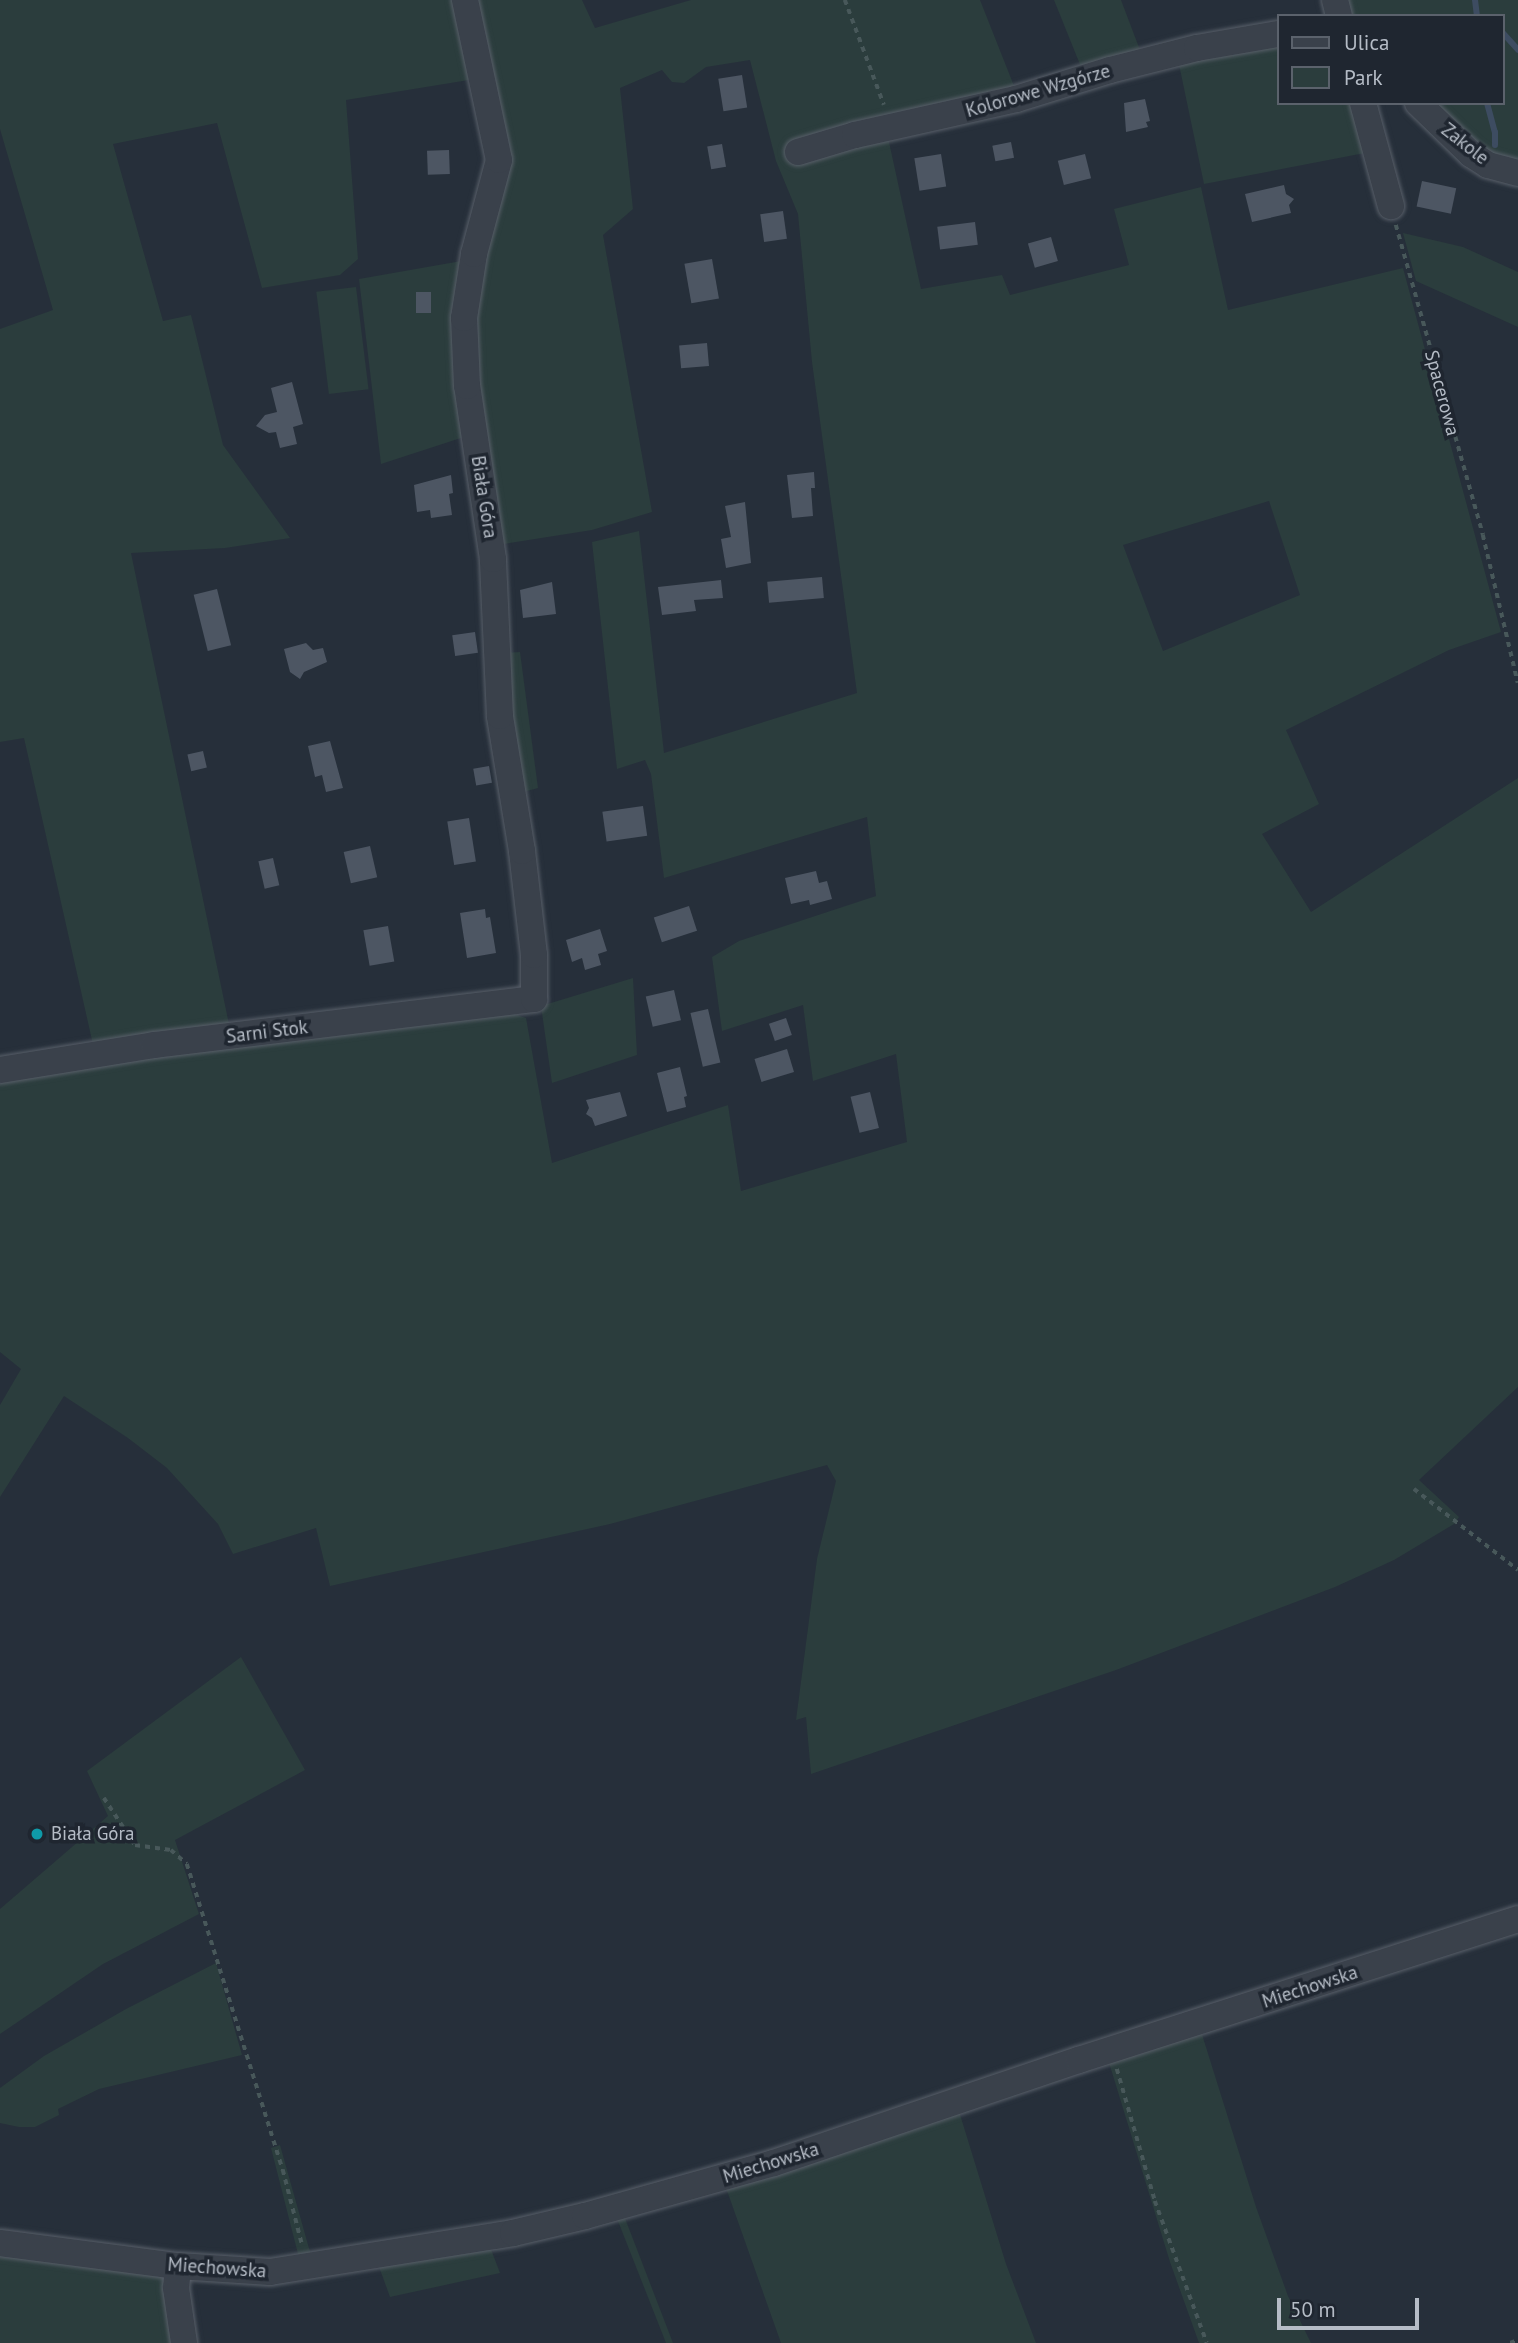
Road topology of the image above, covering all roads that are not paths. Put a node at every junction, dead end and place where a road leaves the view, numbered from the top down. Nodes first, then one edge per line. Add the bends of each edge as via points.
1 (466, 0) edge
2 (1276, 34) edge
3 (1364, 105) edge
4 (1420, 105) edge
5 (798, 152) dead end
6 (1518, 173) edge
7 (1391, 206) road end
8 (534, 999) joint
9 (0, 1070) edge
10 (1518, 1919) edge
11 (0, 2243) edge
12 (177, 2266) junction
13 (184, 2343) edge

1 - 8 street, Biała Góra via 499,160 474,254 464,318 467,386 493,559 500,716 522,851 534,955
2 - 5 street, Kolorowe Wzgórze via 1197,48 954,115
3 - 7 street
4 - 6 street, Zakole via 1471,155
8 - 9 street, Sarni Stok via 155,1045
10 - 12 street, Miechowska via 774,2163 585,2216 513,2233 270,2272
11 - 12 street, Miechowska
12 - 13 street

